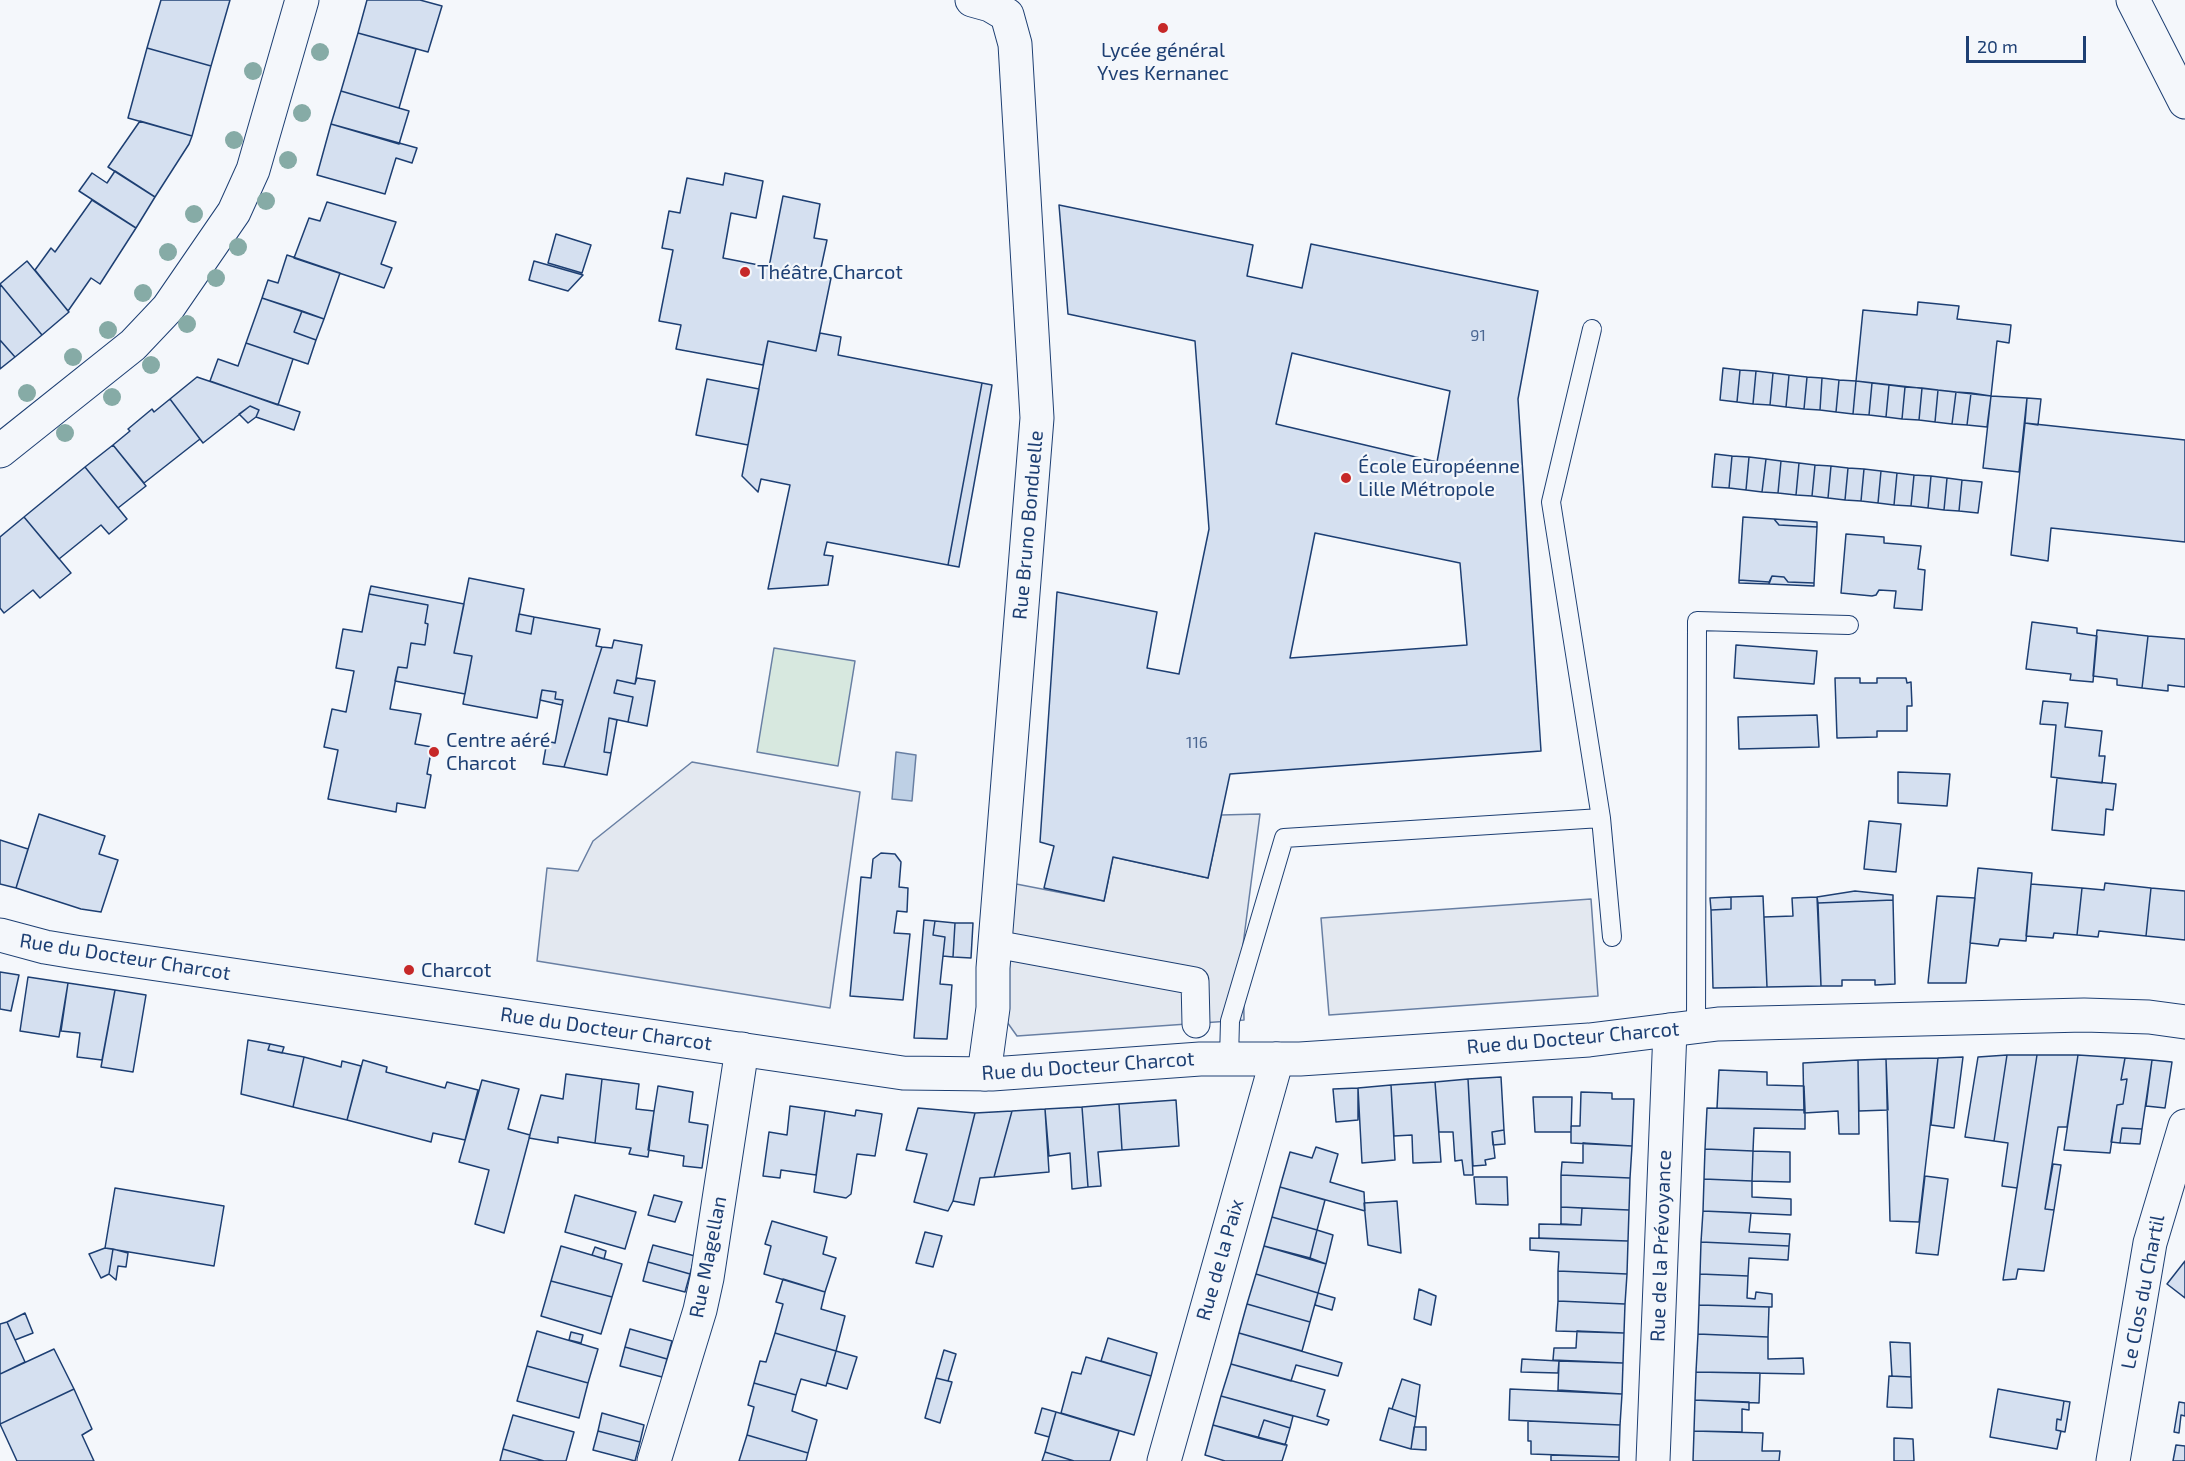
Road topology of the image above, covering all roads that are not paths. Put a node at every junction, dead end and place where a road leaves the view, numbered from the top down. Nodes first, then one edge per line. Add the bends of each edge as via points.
1 (302, 0) edge
2 (972, 0) edge
3 (2133, 0) edge
4 (2185, 102) edge
5 (1592, 329) dead end
6 (0, 451) edge
7 (1849, 625) dead end
8 (1601, 818) junction
9 (0, 935) edge
10 (1612, 937) dead end
11 (995, 944) junction
12 (2185, 1022) edge
13 (1196, 1024) dead end
14 (1683, 1028) junction
15 (742, 1048) junction
16 (1229, 1059) junction
17 (1277, 1059) junction
18 (984, 1074) junction
19 (2185, 1126) edge
20 (654, 1461) edge
21 (1164, 1461) edge
22 (1653, 1461) edge
23 (2113, 1461) edge

1 - 6 street via 253,170 234,212 153,326
2 - 11 street, Rue Bruno Bonduelle via 1007,15 1015,44 1037,418
3 - 4 street
5 - 8 lane via 1551,502
7 - 14 lane via 1697,621
8 - 10 lane
8 - 16 lane via 1284,838 1230,1021
9 - 15 street, Rue du Docteur Charcot via 75,952
11 - 13 street via 1195,981
11 - 18 street, Rue Bruno Bonduelle via 993,1008
12 - 14 street, Rue du Docteur Charcot via 2084,1015
14 - 17 street, Rue du Docteur Charcot via 1589,1040
14 - 22 street, Rue de la Prévoyance
15 - 18 street, Rue du Docteur Charcot via 880,1070
15 - 20 street, Rue Magellan via 707,1278
16 - 17 street, Rue du Docteur Charcot
16 - 18 street, Rue du Docteur Charcot
17 - 21 street, Rue de la Paix
19 - 23 street, Le Clos du Chartil via 2150,1243

